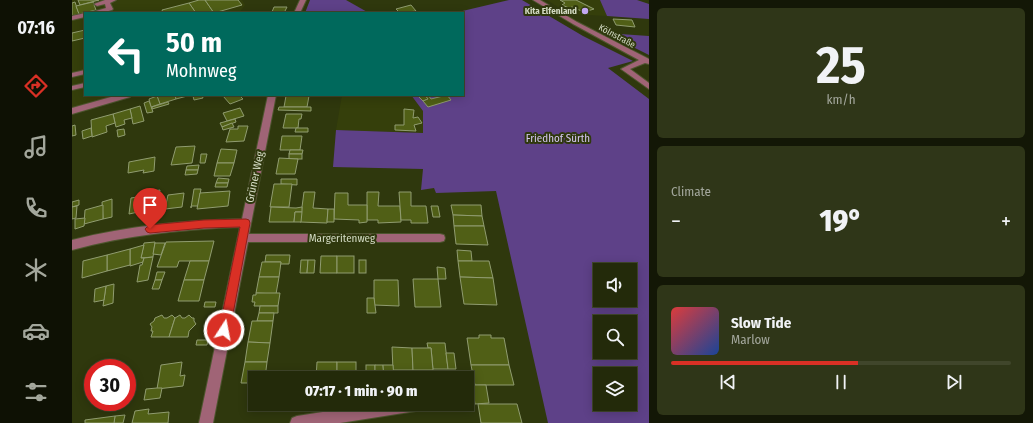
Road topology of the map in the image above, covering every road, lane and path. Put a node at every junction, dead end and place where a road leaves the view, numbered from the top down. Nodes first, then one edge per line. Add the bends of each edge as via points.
1 (303, 0) edge
2 (536, 0) edge
3 (110, 1) edge
4 (97, 4) dead end
5 (96, 12) edge
6 (297, 12) edge
7 (84, 15) edge
8 (72, 18) edge
9 (647, 61) edge
10 (84, 72) edge
11 (72, 75) edge
12 (84, 85) edge
13 (649, 87) edge
14 (72, 88) edge
15 (123, 96) edge
16 (272, 96) edge
17 (72, 110) edge
18 (246, 223) junction
19 (243, 238) junction
20 (440, 238) dead end
21 (72, 245) edge
22 (372, 411) edge
23 (206, 423) edge
24 (297, 423) edge

1 - 6 street
2 - 9 street, Kölnstraße
3 - 4 street
3 - 5 street via 110,9
7 - 8 street
9 - 13 street via 625,69
10 - 11 street
12 - 14 street
15 - 17 street
16 - 18 street, Grüner Weg
18 - 19 street, Grüner Weg
18 - 21 street via 204,224 123,233
19 - 20 street, Margeritenweg
19 - 23 street, Grüner Weg
22 - 24 street

